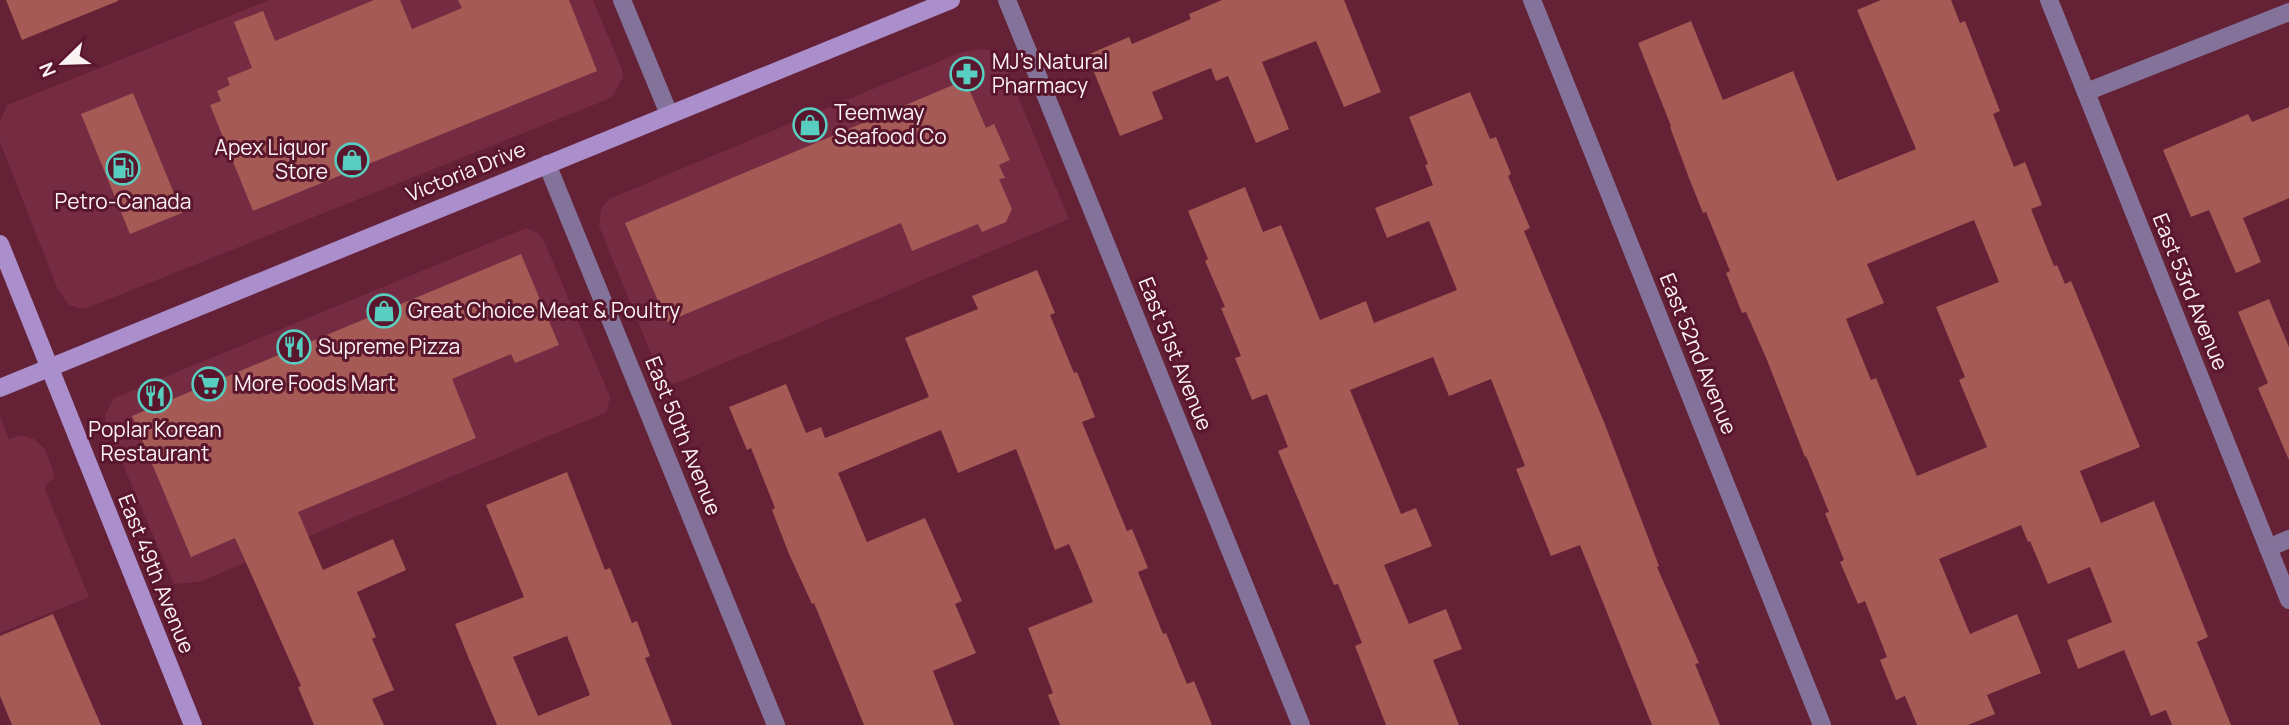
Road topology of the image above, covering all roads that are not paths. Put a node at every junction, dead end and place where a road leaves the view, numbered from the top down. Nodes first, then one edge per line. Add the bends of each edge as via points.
1 (622, 0) edge
2 (951, 0) edge
3 (1007, 0) edge
4 (1532, 0) edge
5 (2049, 0) edge
6 (2289, 12) edge
7 (2086, 92) junction
8 (669, 114) junction
9 (547, 164) junction
10 (0, 244) edge
11 (48, 368) junction
12 (0, 388) edge
13 (2289, 539) edge
14 (2268, 548) junction
15 (2289, 600) edge
16 (193, 725) edge
17 (776, 725) edge
18 (1301, 725) edge
19 (1822, 725) edge

1 - 8 street
2 - 8 street, Victoria Drive
3 - 18 street, East 51st Avenue
4 - 19 street, East 52nd Avenue
5 - 7 street, East 53rd Avenue
6 - 7 street
7 - 14 street, East 53rd Avenue
8 - 9 street, Victoria Drive
9 - 11 street, Victoria Drive
9 - 17 street, East 50th Avenue
10 - 11 street, East 49th Avenue
11 - 12 street, Victoria Drive
11 - 16 street, East 49th Avenue
13 - 14 street
14 - 15 street, East 53rd Avenue

